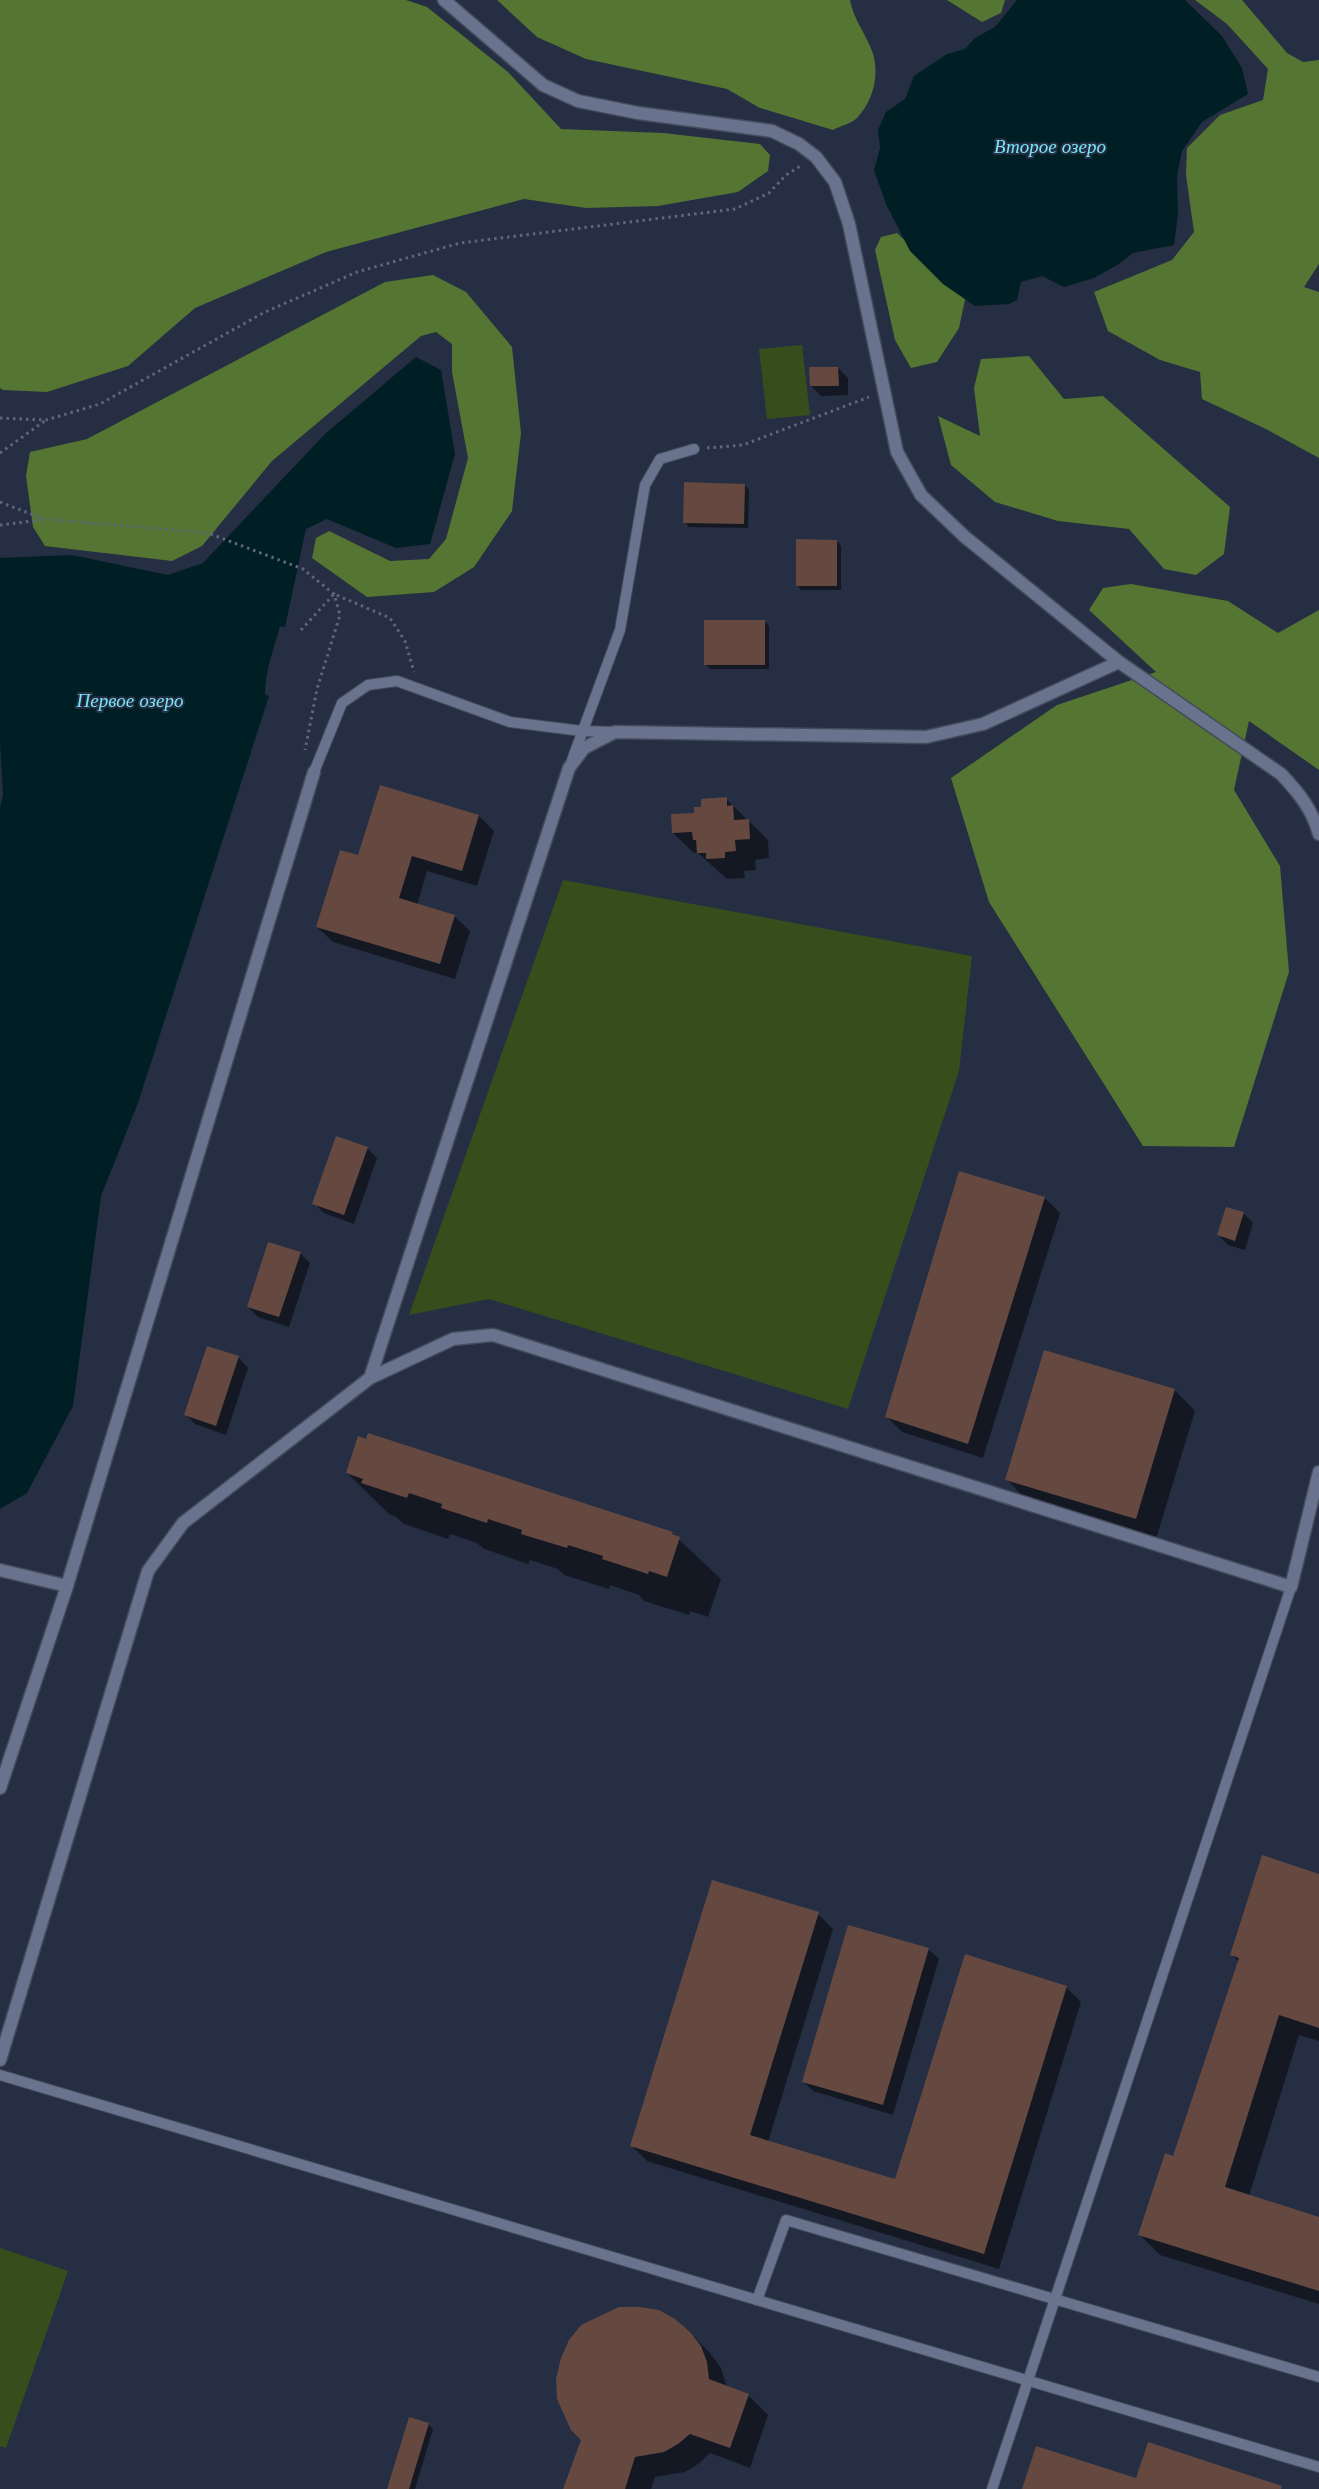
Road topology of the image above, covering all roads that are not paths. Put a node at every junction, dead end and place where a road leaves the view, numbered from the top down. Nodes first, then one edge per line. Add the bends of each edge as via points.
1 (444, 0) edge
2 (694, 449) road end
3 (1119, 662) junction
4 (582, 731) junction
5 (615, 732) junction
6 (569, 768) junction
7 (314, 772) joint
8 (1319, 834) edge
9 (370, 1378) junction
10 (1319, 1472) edge
11 (0, 1570) edge
12 (67, 1586) junction
13 (1291, 1587) junction
14 (0, 1788) edge
15 (0, 2060) edge
16 (0, 2075) edge
17 (1055, 2299) junction
18 (757, 2300) junction
19 (1319, 2377) edge
20 (1028, 2380) junction
21 (1319, 2467) edge
22 (992, 2489) edge

1 - 3 street via 543,85 578,101 638,113 772,131 799,144 816,157 835,182 849,224 897,452 921,495 965,537
2 - 4 lane via 660,459 645,485 620,630
3 - 5 street via 983,724 926,737
3 - 8 street via 1281,774 1299,792 1314,815
4 - 5 lane
4 - 6 lane
4 - 7 lane via 510,722 397,681 368,685 342,703
5 - 6 street via 584,748
6 - 9 street
7 - 12 street
9 - 13 street via 453,1339 493,1335
9 - 15 street via 183,1523 148,1571
10 - 13 street
11 - 12 street
12 - 14 street
13 - 17 lane
16 - 18 lane
17 - 18 lane via 786,2220
17 - 19 lane
17 - 20 lane
18 - 20 lane
20 - 21 lane
20 - 22 lane

